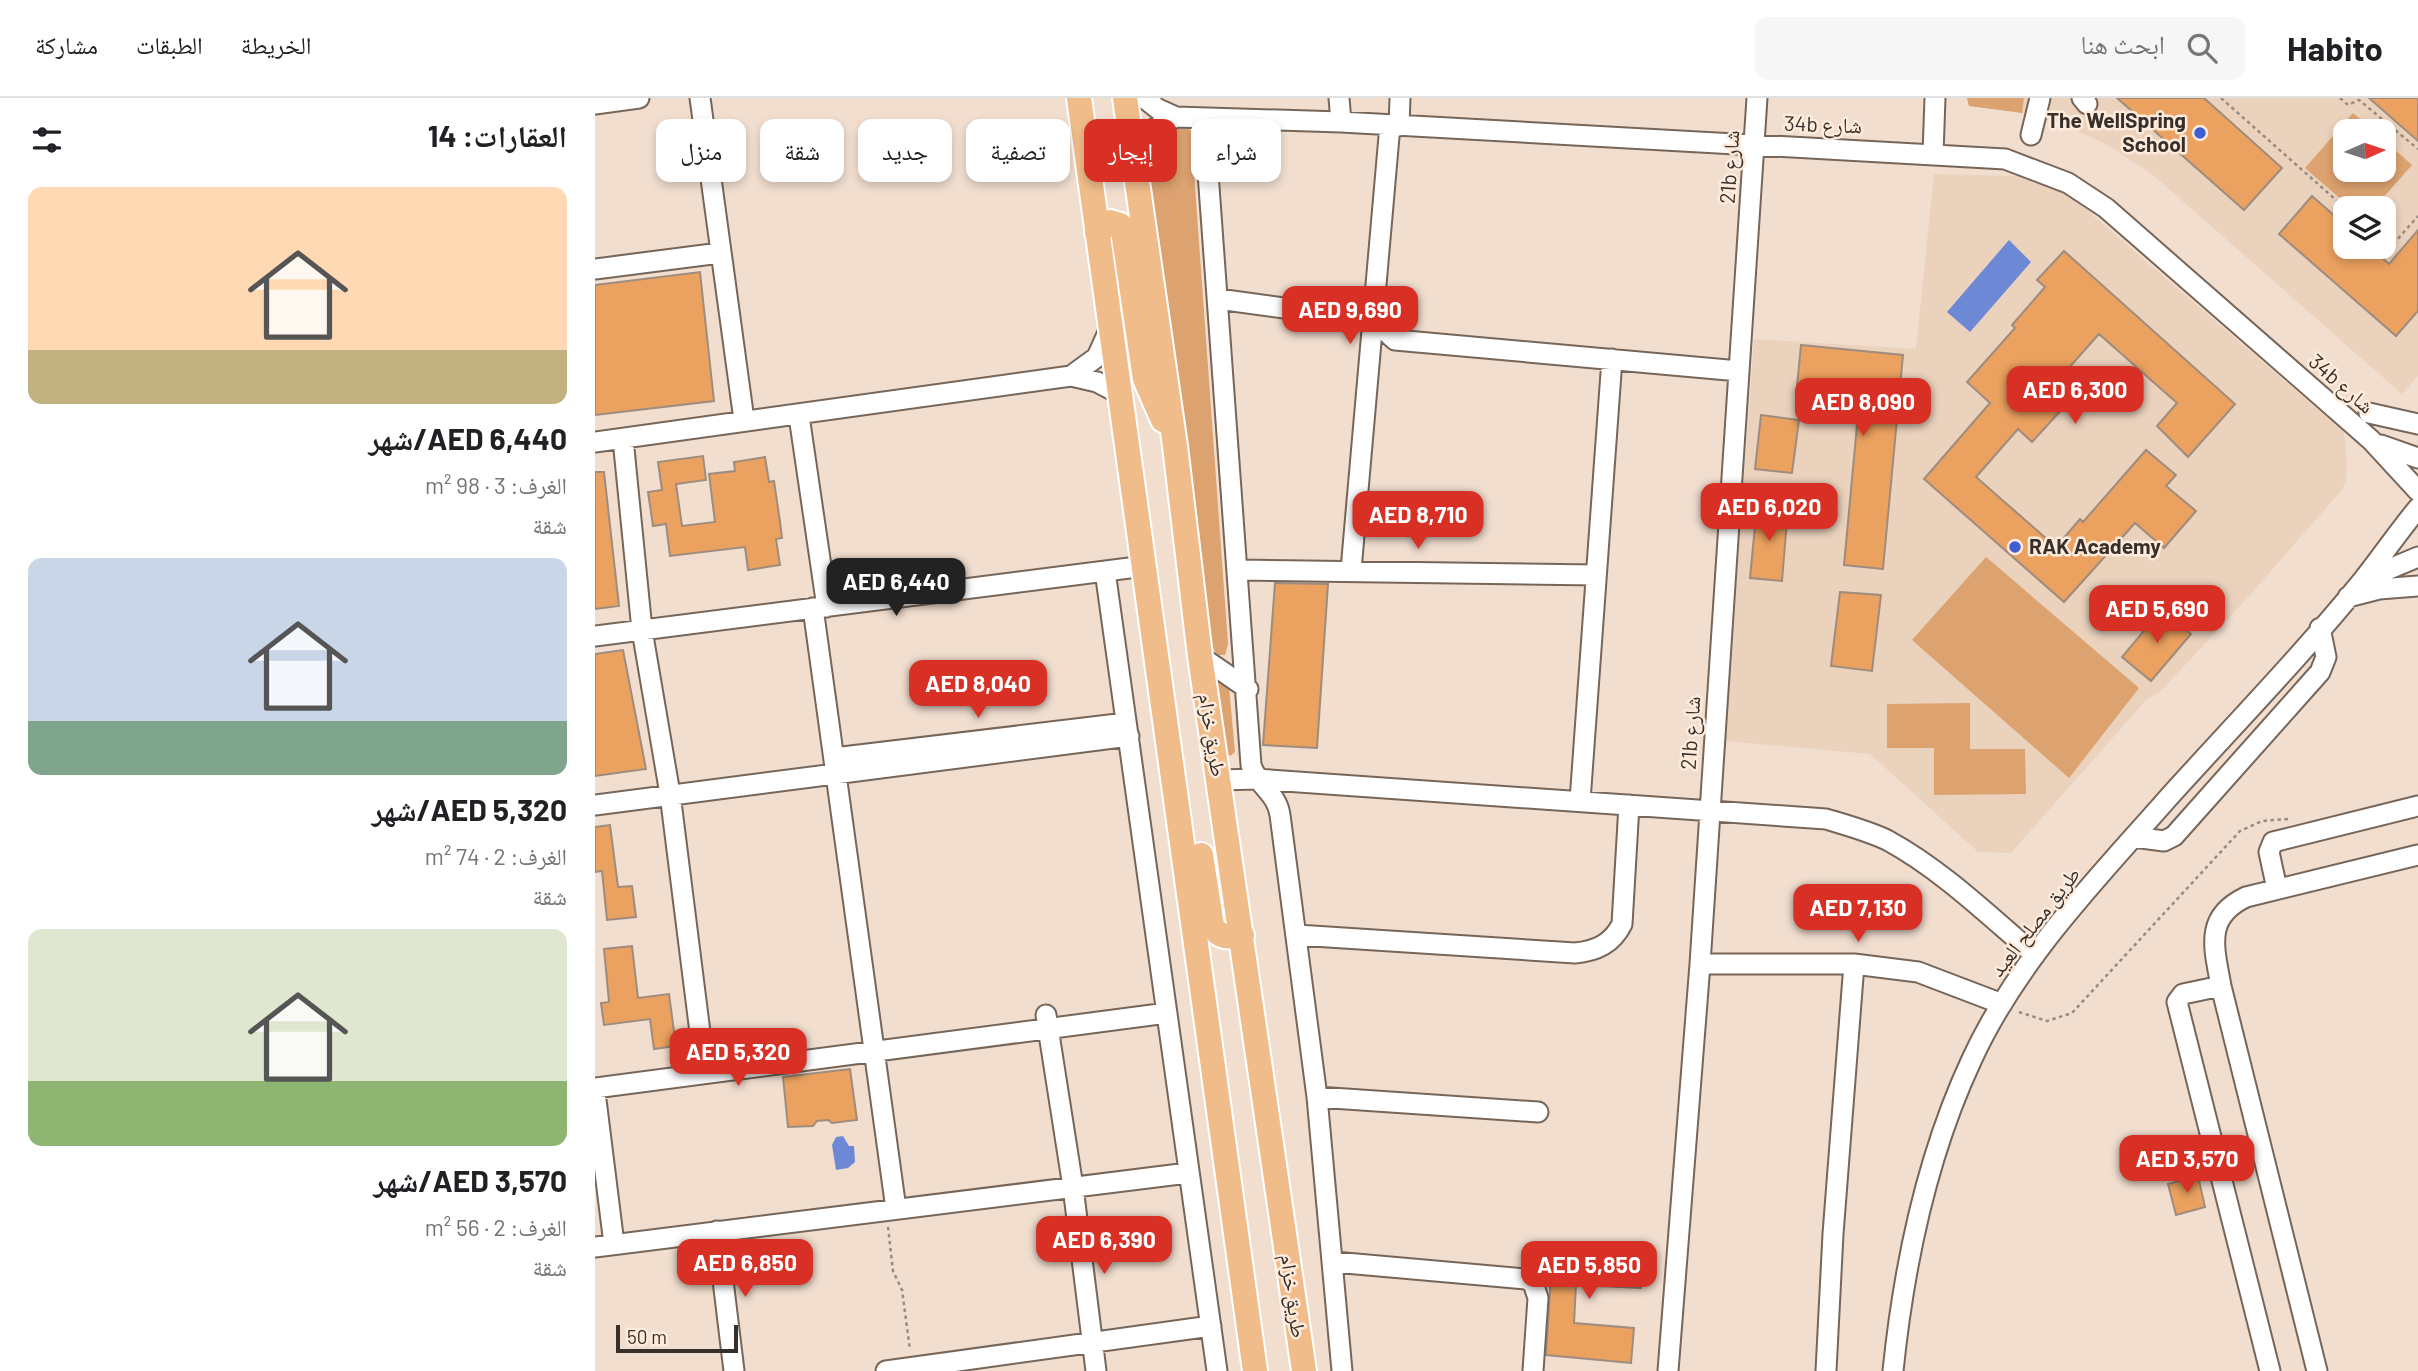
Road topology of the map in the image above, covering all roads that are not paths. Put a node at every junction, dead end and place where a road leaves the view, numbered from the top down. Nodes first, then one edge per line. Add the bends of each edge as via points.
1 (639, 98) edge
2 (700, 98) edge
3 (1079, 98) edge
4 (1125, 98) edge
5 (1145, 98) edge
6 (1339, 98) edge
7 (1400, 98) edge
8 (1757, 98) edge
9 (1935, 98) edge
10 (2041, 98) edge
11 (595, 104) edge
12 (1191, 112) edge
13 (1128, 119) edge
14 (1341, 122) junction
15 (1394, 125) junction
16 (2031, 135) dead end
17 (1755, 146) junction
18 (1933, 154) junction
19 (1137, 182) edge
20 (1097, 233) junction
21 (720, 253) junction
22 (595, 269) edge
23 (1218, 299) junction
24 (1373, 320) junction
25 (1110, 328) junction
26 (1612, 359) junction
27 (1739, 371) junction
28 (1071, 376) junction
29 (1120, 394) junction
30 (2369, 412) dead end
31 (799, 416) junction
32 (744, 420) junction
33 (2418, 424) edge
34 (623, 439) junction
35 (2371, 440) junction
36 (595, 442) edge
37 (1175, 446) junction
38 (2418, 458) edge
39 (2418, 492) edge
40 (2418, 508) edge
41 (2418, 557) edge
42 (1145, 566) junction
43 (1238, 570) junction
44 (1351, 570) junction
45 (1105, 571) junction
46 (1596, 575) junction
47 (2363, 581) junction
48 (2418, 586) edge
49 (2347, 597) junction
50 (820, 608) junction
51 (2320, 628) junction
52 (642, 630) junction
53 (595, 636) edge
54 (1200, 656) junction
55 (1248, 690) junction
56 (1128, 729) junction
57 (835, 766) junction
58 (1257, 779) junction
59 (1220, 780) junction
60 (670, 794) junction
61 (1580, 801) junction
62 (595, 805) edge
63 (1629, 805) junction
64 (2418, 806) edge
65 (1178, 808) junction
66 (1709, 810) junction
67 (2134, 837) junction
68 (2418, 855) edge
69 (2277, 890) junction
70 (1242, 935) junction
71 (1297, 935) junction
72 (2035, 954) junction
73 (1700, 964) junction
74 (1854, 964) junction
75 (2221, 986) junction
76 (2001, 1004) junction
77 (1166, 1007) junction
78 (1047, 1022) junction
79 (875, 1043) junction
80 (705, 1072) junction
81 (595, 1090) edge
82 (1317, 1097) junction
83 (1538, 1112) dead end
84 (1188, 1172) junction
85 (1073, 1187) junction
86 (891, 1210) junction
87 (717, 1231) junction
88 (604, 1245) edge
89 (1333, 1262) junction
90 (1211, 1326) junction
91 (1092, 1342) junction
92 (897, 1370) edge
93 (734, 1371) edge
94 (1096, 1371) edge
95 (1217, 1371) edge
96 (1255, 1371) edge
97 (1304, 1371) edge
98 (1342, 1371) edge
99 (1533, 1371) edge
100 (1668, 1371) edge
101 (1826, 1371) edge
102 (1893, 1371) edge
103 (2270, 1371) edge
104 (2317, 1371) edge

1 - 11 street
2 - 21 street
3 - 20 main road, طريق خزام
4 - 13 main road, طريق خزام
5 - 12 street, 34b شارع via 1158,109
6 - 14 street
7 - 15 street
8 - 17 street, 21b شارع
9 - 18 street
10 - 16 street
12 - 14 street, 34b شارع
12 - 23 street
14 - 15 street, 34b شارع
15 - 17 street, 34b شارع
15 - 24 street
17 - 18 street, 34b شارع
17 - 27 street, 21b شارع
18 - 35 street, 34b شارع via 2004,159 2068,183 2106,208
19 - 37 main road, طريق خزام
20 - 25 main road, طريق خزام
20 - 37 main road via 1110,222 1123,231 1145,379
21 - 22 street
21 - 32 street
23 - 24 street
23 - 43 street
24 - 26 street via 1395,340
24 - 44 street
25 - 28 street via 1097,357
25 - 29 main road, طريق خزام
26 - 27 street
26 - 46 street
27 - 66 street, 21b شارع
28 - 29 street
28 - 31 street
29 - 42 main road, طريق خزام
30 - 33 street
31 - 32 street
31 - 50 street
32 - 34 street
34 - 36 street
34 - 52 street
35 - 38 street, 34b شارع
35 - 39 street, 34b شارع
37 - 54 main road, طريق خزام
40 - 47 street, طريق مصلح العيد
41 - 47 street, طريق مصلح العيد
42 - 45 street
42 - 65 main road, طريق خزام
43 - 44 street
43 - 55 street
44 - 46 street
45 - 50 street
45 - 56 street
46 - 61 street
47 - 49 street, طريق مصلح العيد
48 - 49 street
49 - 51 street, طريق مصلح العيد
50 - 52 street
50 - 57 street
51 - 67 street, طريق مصلح العيد
51 - 67 street via 2325,662 2174,836 2164,841
52 - 53 street
52 - 60 street
54 - 55 street
54 - 59 main road, طريق خزام
55 - 58 street via 1251,765
56 - 57 street
56 - 77 street
57 - 60 street
57 - 79 street
58 - 59 street
58 - 61 street
58 - 71 street via 1279,807
59 - 70 main road, طريق خزام
60 - 62 street
60 - 80 street
61 - 63 street
63 - 66 street
63 - 71 street via 1622,924 1604,946 1575,953
64 - 69 street via 2270,845
65 - 70 main road via 1195,830 1200,847 1212,926 1226,937
65 - 96 main road, طريق خزام
66 - 72 street via 1826,818 1884,839 1952,882
66 - 73 street, 21b شارع
67 - 72 street, طريق مصلح العيد
68 - 69 street
69 - 75 street via 2246,897 2223,913 2213,940
70 - 97 main road, طريق خزام
71 - 82 street
72 - 76 street, طريق مصلح العيد
73 - 74 street
73 - 100 street, 21b شارع
74 - 76 street via 1918,972
74 - 101 street
75 - 103 street via 2183,994 2177,1002
75 - 104 street
76 - 102 street, طريق مصلح العيد via 1972,1059 1928,1180 1912,1242
77 - 78 street
77 - 84 street
78 - 79 street
78 - 85 street
79 - 80 street
79 - 86 street
80 - 81 street
81 - 88 street
82 - 83 street
82 - 89 street
84 - 85 street
84 - 90 street
85 - 86 street
85 - 91 street
86 - 87 street
87 - 88 street
87 - 93 street
89 - 98 street
89 - 99 street via 1526,1279 1538,1298
90 - 91 street
90 - 95 street
91 - 92 street
91 - 94 street

